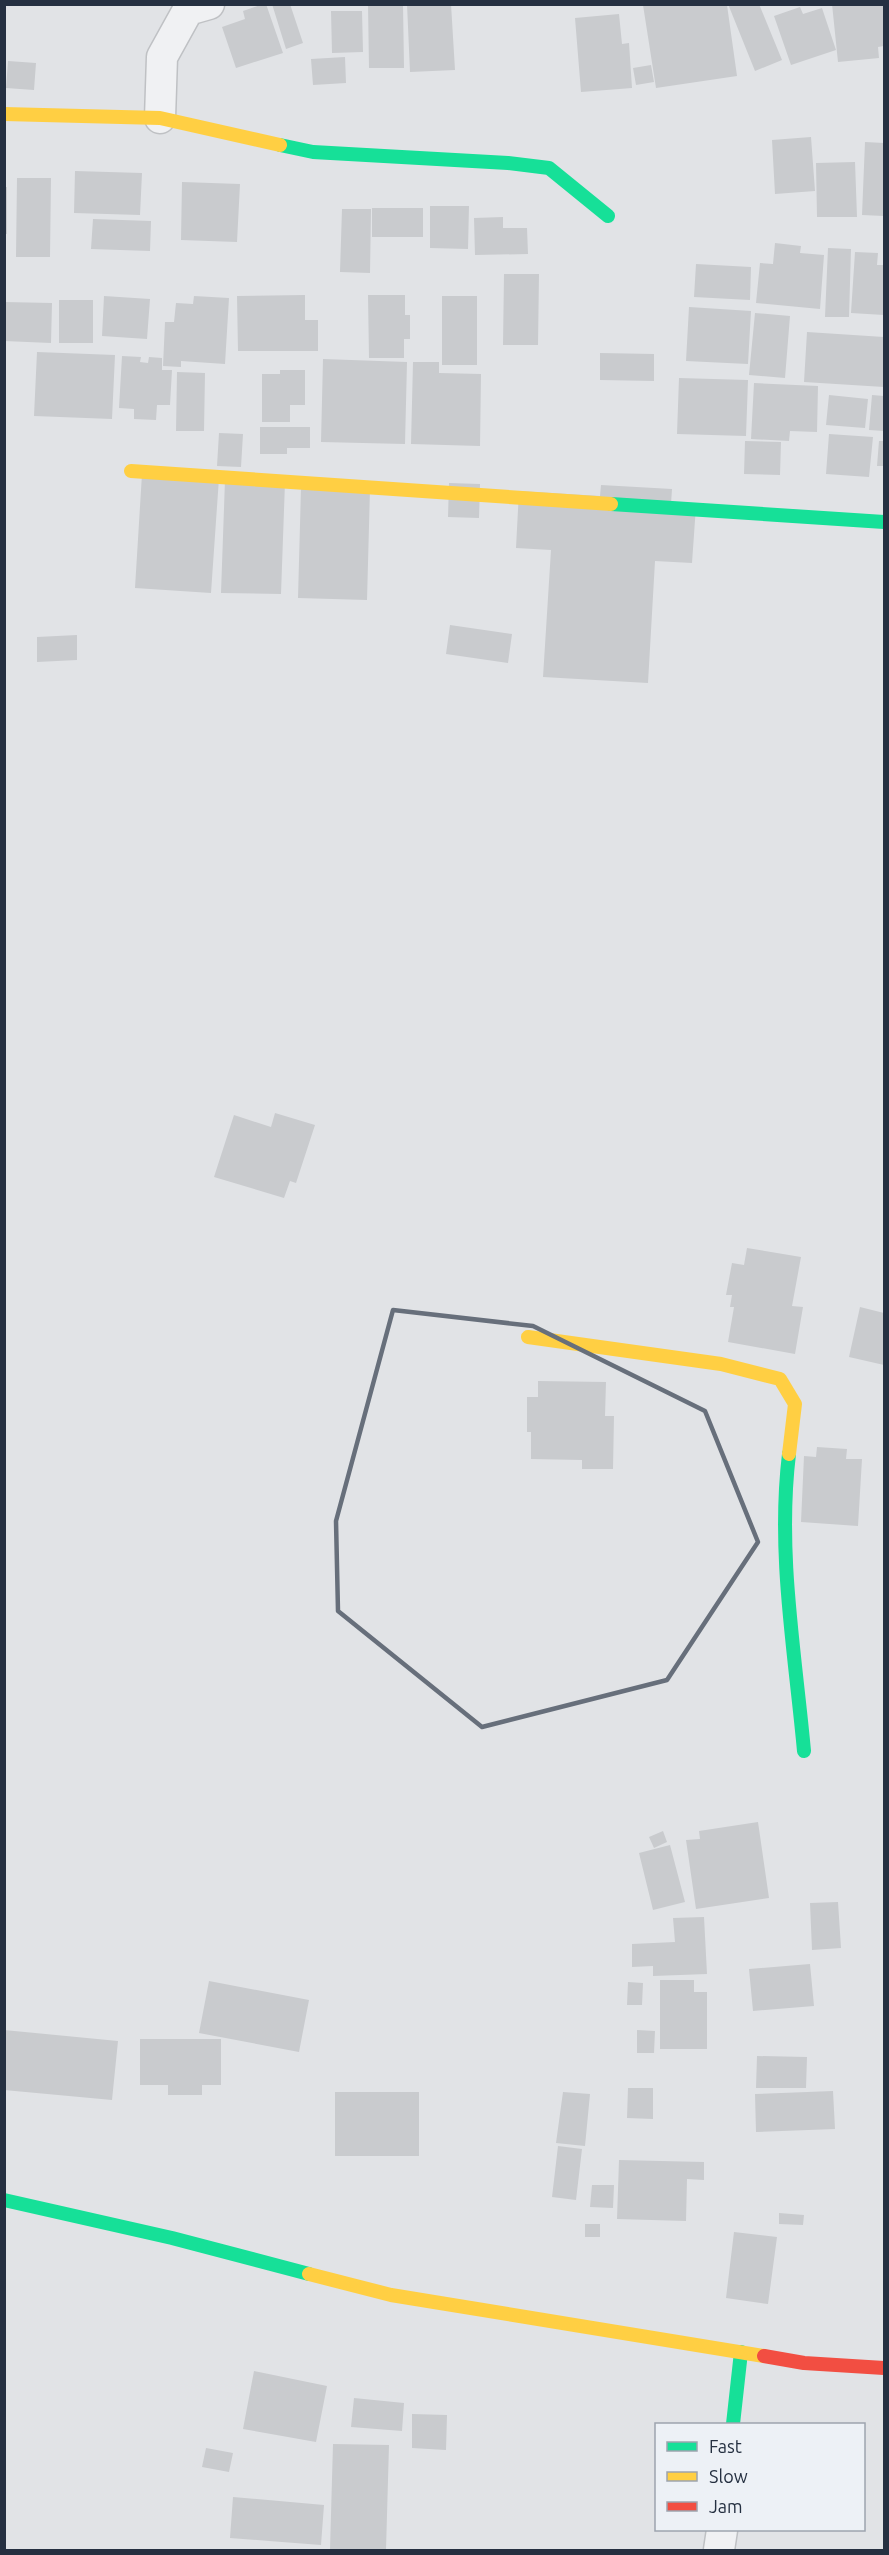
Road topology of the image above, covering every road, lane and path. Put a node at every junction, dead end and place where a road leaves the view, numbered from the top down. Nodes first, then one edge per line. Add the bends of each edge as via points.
1 (209, 4) edge
2 (4, 114) edge
3 (160, 118) junction
4 (608, 216) dead end
5 (131, 471) dead end
6 (885, 522) edge
7 (528, 1337) dead end
8 (804, 1751) dead end
9 (4, 2200) edge
10 (741, 2352) junction
11 (885, 2368) edge
12 (733, 2423) edge
13 (722, 2531) edge
14 (719, 2550) edge

1 - 3 street via 188,10 162,57
2 - 3 street
3 - 4 street via 313,152 549,168
5 - 6 street
7 - 8 street via 721,1364 780,1379 795,1404 786,1478 785,1579
9 - 10 street via 172,2238 391,2295
10 - 11 street via 804,2363
10 - 12 street
13 - 14 street

